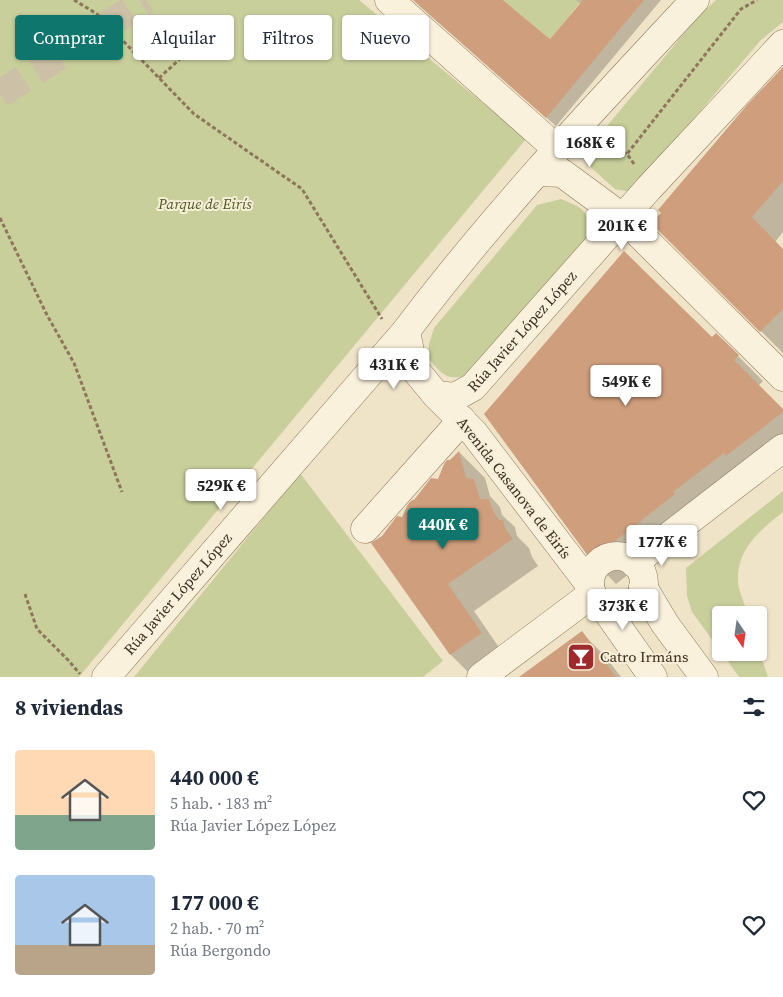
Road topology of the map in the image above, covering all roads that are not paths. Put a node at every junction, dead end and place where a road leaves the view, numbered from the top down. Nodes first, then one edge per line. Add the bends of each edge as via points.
1 (389, 0) edge
2 (695, 0) edge
3 (783, 44) edge
4 (557, 149) junction
5 (538, 172) junction
6 (622, 218) junction
7 (396, 328) junction
8 (413, 367) junction
9 (368, 374) junction
10 (783, 376) edge
11 (436, 395) junction
12 (462, 420) junction
13 (783, 448) edge
14 (365, 529) dead end
15 (639, 575) junction
16 (595, 595) junction
17 (106, 677) edge
18 (481, 677) edge
19 (653, 677) edge
20 (704, 677) edge

1 - 4 street
2 - 4 street, Rúa Javier López López
3 - 6 street, Rúa Javier López López
4 - 5 street, Rúa Javier López López
5 - 6 street via 562,173
5 - 7 street, Rúa Javier López López via 443,282
6 - 10 street
6 - 11 street, Rúa Javier López López via 473,386 455,397
7 - 8 street
7 - 9 street, Rúa Javier López López
8 - 9 street
8 - 11 street
9 - 17 street, Rúa Javier López López
11 - 12 street, Avenida Casanova de Eirís
12 - 14 street
12 - 16 street, Avenida Casanova de Eirís
13 - 15 street
15 - 16 street via 641,595 629,607 613,610
15 - 16 street via 628,559 619,557 602,561 591,576
15 - 20 street via 665,624
16 - 18 street
16 - 19 street, Avenida Casanova de Eirís

